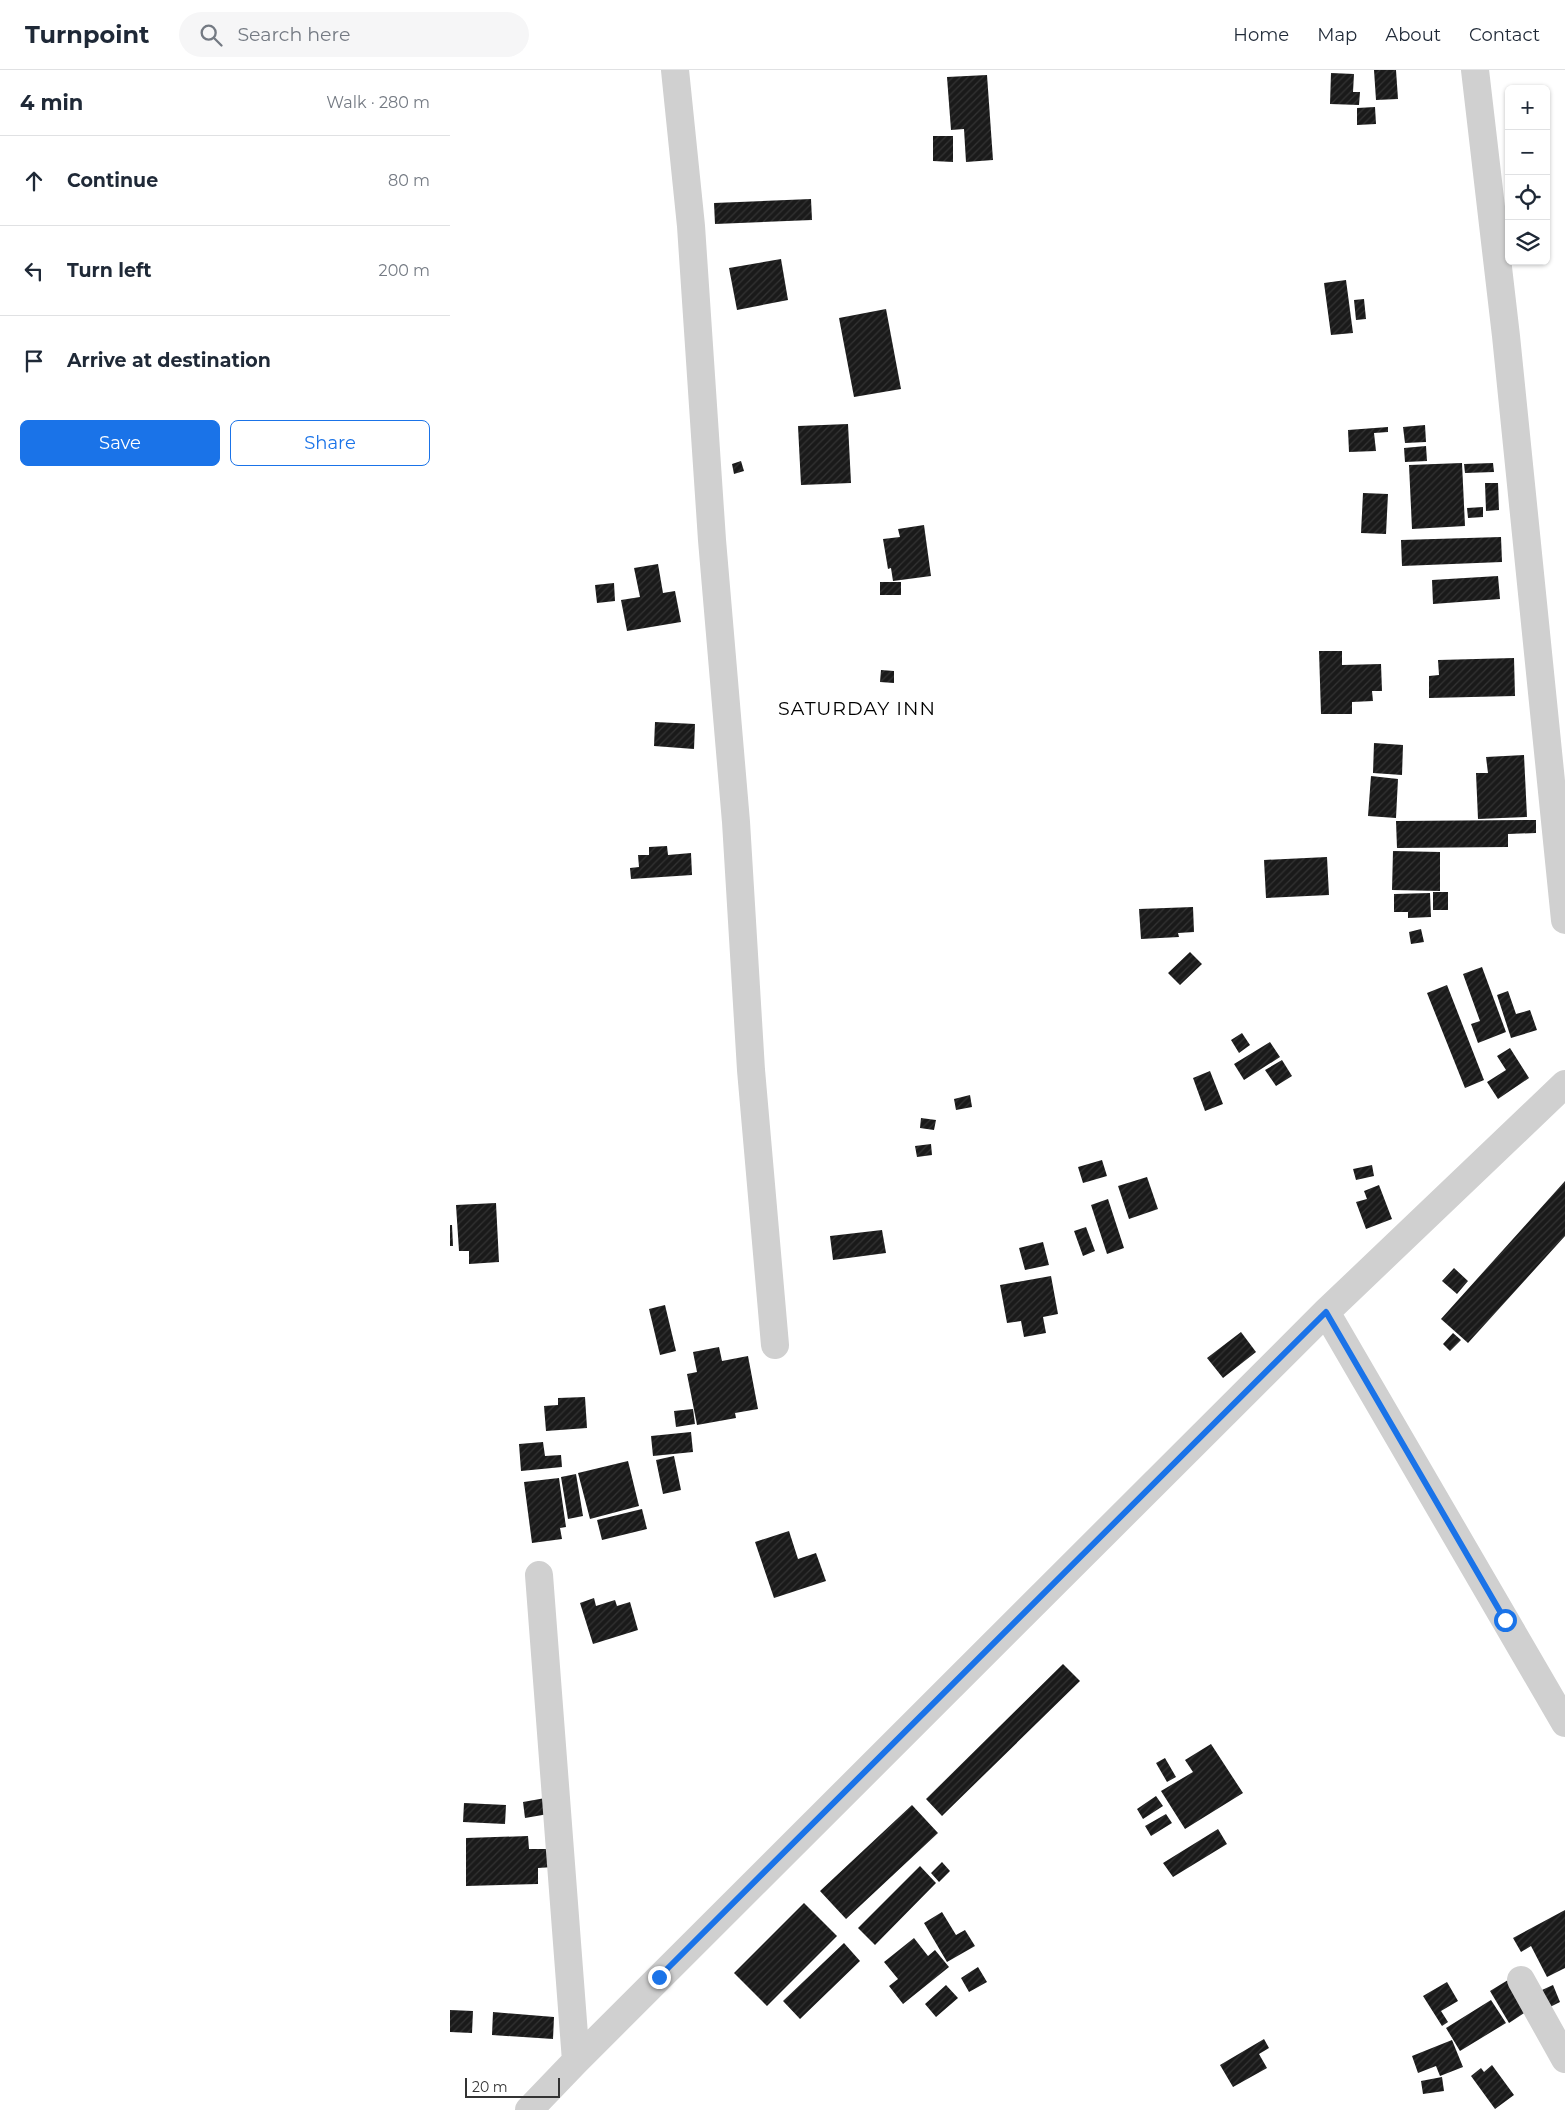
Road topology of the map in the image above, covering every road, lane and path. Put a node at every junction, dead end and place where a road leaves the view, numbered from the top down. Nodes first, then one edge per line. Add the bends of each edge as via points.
1 (675, 70) edge
2 (1475, 70) edge
3 (1565, 920) edge
4 (1565, 1084) edge
5 (1326, 1312) junction
6 (775, 1345) dead end
7 (539, 1575) dead end
8 (1565, 1723) edge
9 (1521, 1980) dead end
10 (576, 2060) junction
11 (1565, 2060) edge
12 (529, 2110) edge

1 - 6 street via 691,226 712,540 736,822 751,1070
2 - 3 street via 1506,336
4 - 5 street
5 - 8 street
5 - 10 street
7 - 10 street
9 - 11 street
10 - 12 street

